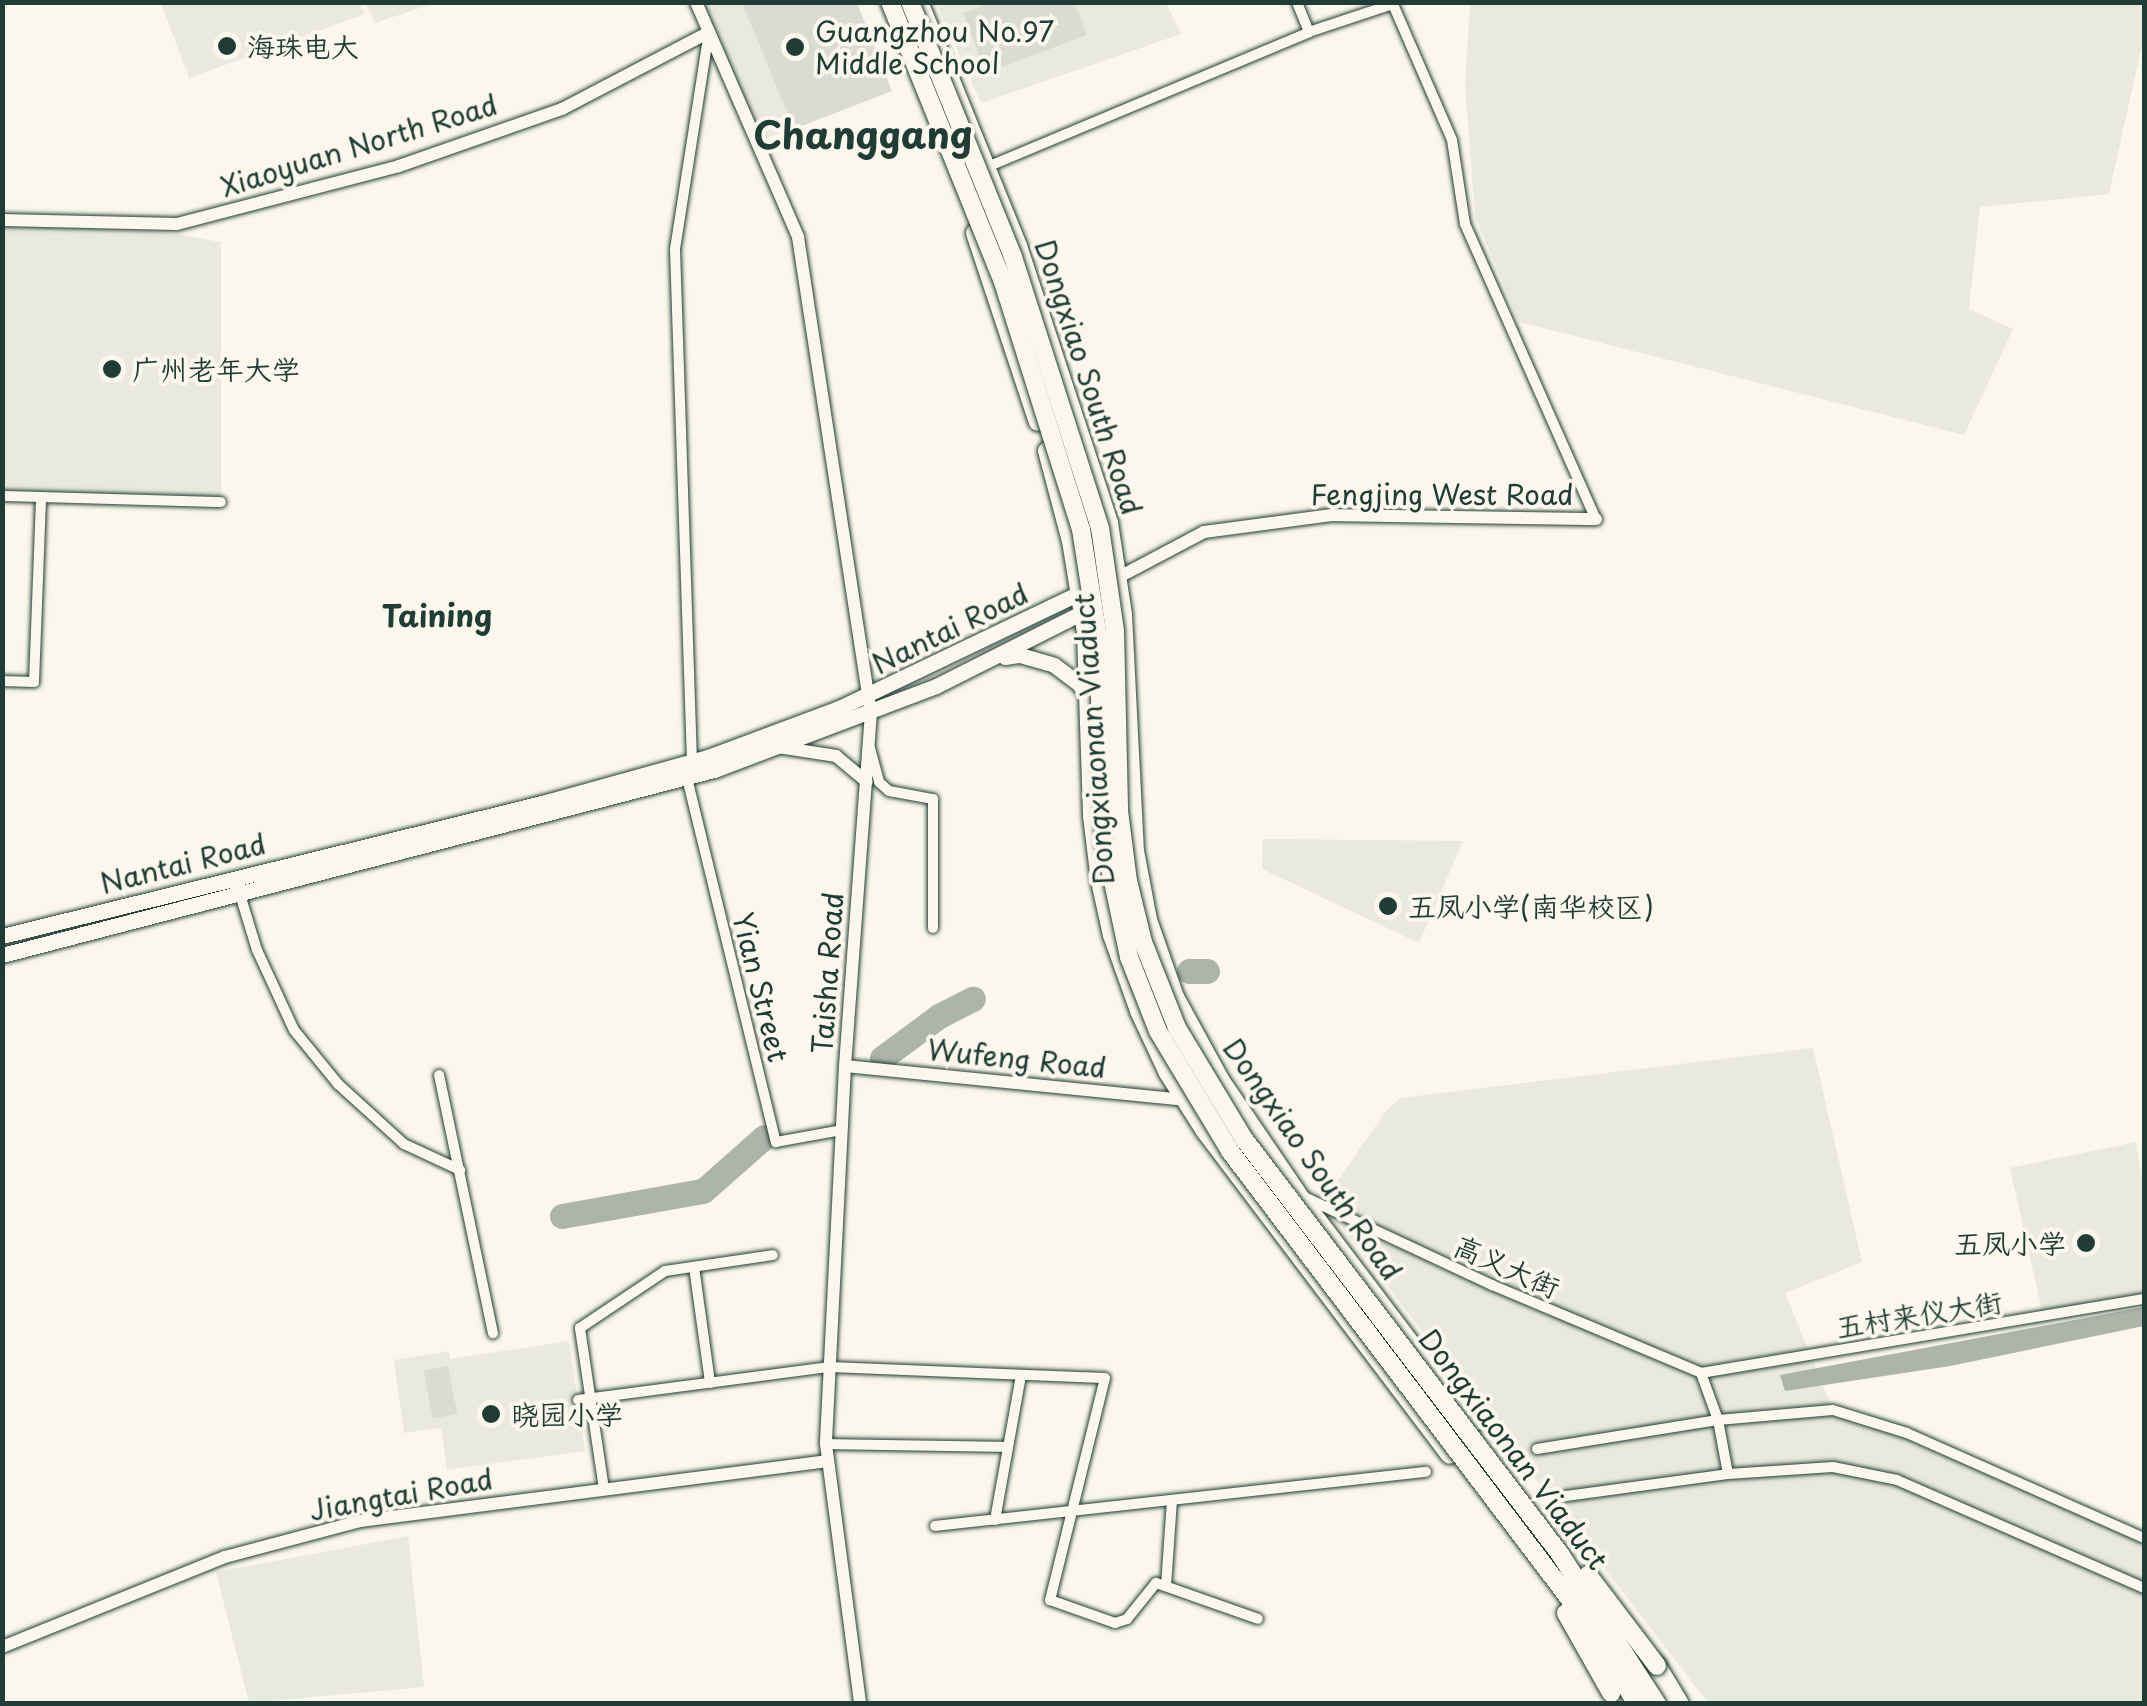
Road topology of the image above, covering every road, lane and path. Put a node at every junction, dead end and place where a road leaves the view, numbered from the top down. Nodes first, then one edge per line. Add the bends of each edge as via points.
1 (696, 2) edge
2 (887, 2) edge
3 (910, 2) edge
4 (919, 2) edge
5 (1297, 2) edge
6 (1392, 3) edge
7 (709, 32) junction
8 (1309, 32) junction
9 (988, 167) junction
10 (2, 220) edge
11 (2, 496) edge
12 (40, 497) junction
13 (221, 502) dead end
14 (1596, 519) joint
15 (1119, 577) junction
16 (1080, 591) junction
17 (1084, 614) junction
18 (996, 658) junction
19 (2, 681) edge
20 (869, 694) junction
21 (1088, 698) junction
22 (871, 712) junction
23 (870, 747) junction
24 (778, 748) junction
25 (689, 770) junction
26 (867, 782) junction
27 (237, 884) junction
28 (933, 928) dead end
29 (2, 936) edge
30 (2, 955) edge
31 (1192, 1033) junction
32 (845, 1066) junction
33 (439, 1075) dead end
34 (1184, 1100) junction
35 (1249, 1123) junction
36 (842, 1130) junction
37 (460, 1170) junction
38 (1297, 1193) junction
39 (773, 1255) dead end
40 (1334, 1258) junction
41 (694, 1267) junction
42 (2144, 1298) edge
43 (493, 1333) dead end
44 (830, 1367) junction
45 (1701, 1373) junction
46 (1021, 1375) junction
47 (710, 1383) junction
48 (592, 1398) junction
49 (578, 1400) dead end
50 (1718, 1420) junction
51 (826, 1444) junction
52 (1008, 1446) junction
53 (1537, 1449) dead end
54 (826, 1461) junction
55 (1426, 1472) dead end
56 (1728, 1474) junction
57 (1485, 1486) junction
58 (604, 1489) junction
59 (1566, 1496) dead end
60 (1172, 1500) junction
61 (1074, 1511) junction
62 (995, 1520) junction
63 (935, 1526) dead end
64 (2144, 1538) edge
65 (1166, 1586) junction
66 (2144, 1588) edge
67 (1258, 1619) dead end
68 (2, 1646) edge
69 (860, 1704) edge
70 (1615, 1704) edge
71 (1626, 1704) edge
72 (1637, 1704) edge
73 (1657, 1704) edge
74 (1667, 1704) edge
75 (1680, 1704) edge

1 - 7 street, Taisha Road
2 - 16 main road via 999,302 1063,503
2 - 57 main road, Dongxiaonan Viaduct, bridge via 997,266 1081,529 1098,638 1105,844 1142,994 1174,1064 1230,1151
3 - 40 main road, Dongxiaonan Viaduct, bridge via 1014,257 1100,528 1115,632 1123,848 1143,942 1203,1077
4 - 9 main road, Dongxiao South Road
5 - 8 street
6 - 8 street
6 - 14 street via 1452,140 1465,224
7 - 10 street, Xiaoyuan North Road via 562,109 398,166 177,224
7 - 20 street, Taisha Road via 800,249
7 - 25 street via 676,249
8 - 9 street
9 - 15 main road, Dongxiao South Road via 1091,462
11 - 12 street
12 - 13 street
12 - 19 street via 34,682
14 - 15 street, Fengjing West Road via 1332,515 1204,532
15 - 16 main road, Nantai Road
15 - 17 main road, Nantai Road
15 - 31 main road, Dongxiao South Road via 1135,851 1152,933
16 - 17 main road
16 - 20 main road, Nantai Road
17 - 18 main road, Nantai Road
17 - 21 main road
18 - 21 main road via 1020,655 1054,665
18 - 22 main road, Nantai Road
20 - 22 street, Taisha Road
20 - 25 main road, Nantai Road
21 - 34 main road via 1092,816 1105,908 1140,1011
22 - 23 street, Taisha Road
22 - 24 main road, Nantai Road
23 - 26 street, Taisha Road
23 - 28 street via 879,782 889,791 933,799
24 - 25 main road, Nantai Road
24 - 26 street via 836,756
25 - 27 main road, Nantai Road
25 - 36 street, Yian Street via 776,1142
26 - 32 street, Taisha Road
27 - 29 main road, Nantai Road
27 - 30 main road, Nantai Road
27 - 37 street via 257,950 294,1030 338,1084 404,1144
31 - 34 street via 1196,1059
31 - 35 main road, Dongxiao South Road
32 - 34 street, Wufeng Road
32 - 36 street, Taisha Road
33 - 37 street
34 - 35 street, Wufeng Road via 1218,1106
34 - 71 main road via 1570,1610
35 - 38 main road, Dongxiao South Road
36 - 44 street, Taisha Road
37 - 43 street
38 - 45 street, 高义大街 via 1492,1286
38 - 74 main road, Dongxiao South Road via 1588,1583
39 - 41 street
40 - 73 main road, Dongxiaonan Viaduct, bridge via 1560,1554
40 - 75 main road, bridge via 1630,1627
41 - 47 street
41 - 48 street via 665,1271 580,1328
42 - 45 street, 五村来仪大街
44 - 46 street
44 - 47 street
44 - 51 street, Taisha Road
45 - 50 street
46 - 52 street
46 - 61 street via 1105,1378
47 - 48 street
48 - 49 street
48 - 58 street
50 - 53 street
50 - 56 street
50 - 64 street via 1833,1410 1907,1433
51 - 52 street
51 - 54 street, Taisha Road
52 - 62 street
54 - 58 street, Jiangtai Road
54 - 69 street, Taisha Road
55 - 60 street
56 - 59 street
56 - 66 street via 1833,1467 1897,1480
57 - 70 main road, bridge via 1587,1646
57 - 72 main road, Dongxiaonan Viaduct, bridge via 1597,1637
58 - 68 street, Jiangtai Road via 360,1521 270,1544
60 - 61 street
60 - 65 street
61 - 62 street
61 - 65 street via 1050,1600 1115,1623 1127,1619 1156,1583
62 - 63 street
65 - 67 street

